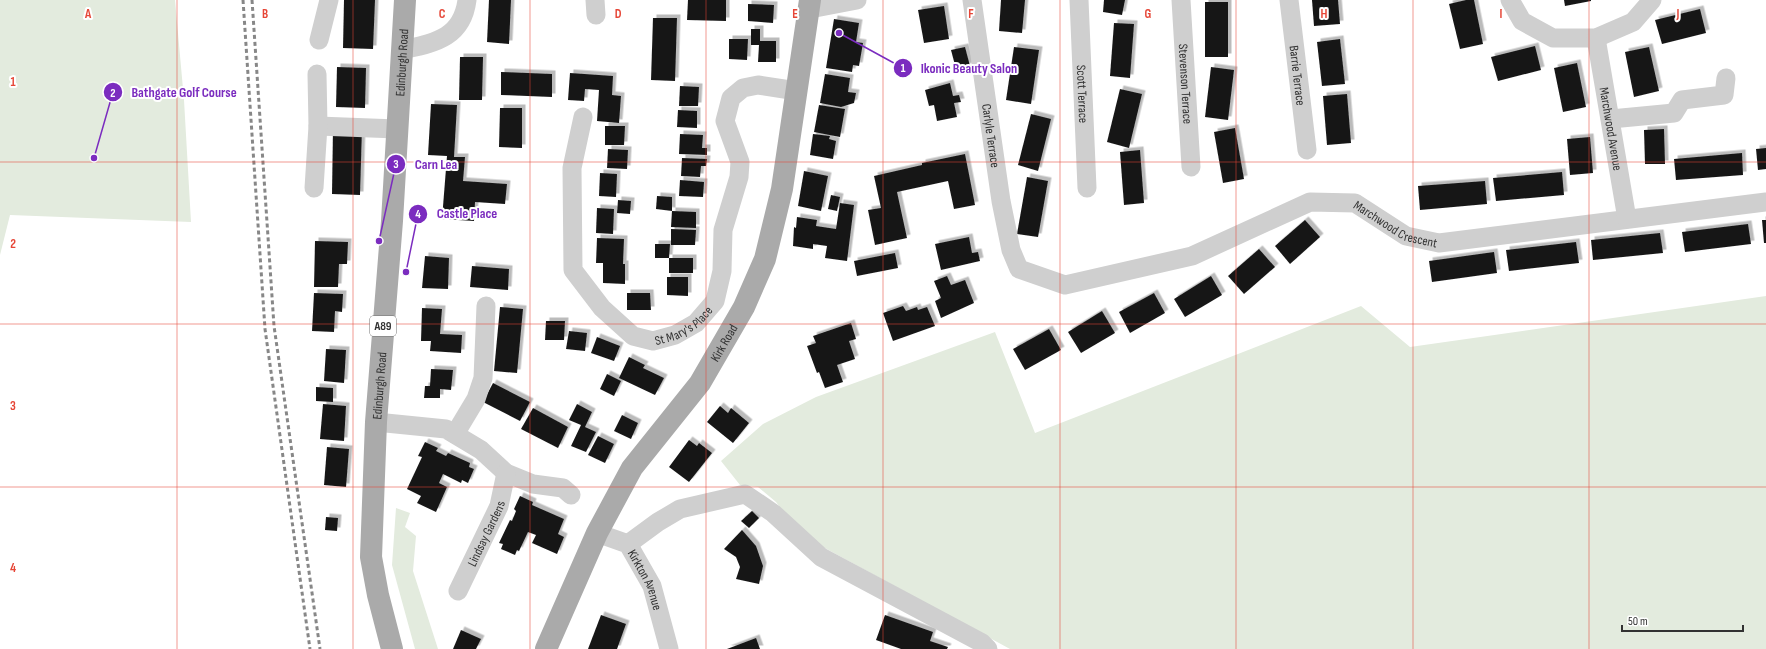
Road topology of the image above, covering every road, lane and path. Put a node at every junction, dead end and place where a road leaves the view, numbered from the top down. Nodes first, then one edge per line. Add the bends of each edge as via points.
1 (329, 0) edge
2 (405, 0) edge
3 (467, 0) edge
4 (857, 0) edge
5 (972, 0) edge
6 (1079, 0) edge
7 (1181, 0) edge
8 (1289, 0) edge
9 (1510, 0) edge
10 (1652, 0) edge
11 (810, 4) edge
12 (1596, 38) junction
13 (319, 40) dead end
14 (402, 50) junction
15 (317, 74) dead end
16 (1726, 78) dead end
17 (797, 91) junction
18 (583, 117) dead end
19 (1612, 119) junction
20 (318, 126) junction
21 (397, 129) junction
22 (1307, 150) dead end
23 (1191, 167) dead end
24 (314, 188) dead end
25 (1088, 188) dead end
26 (1766, 202) edge
27 (1627, 219) junction
28 (1019, 269) joint
29 (486, 306) dead end
30 (376, 422) junction
31 (455, 434) junction
32 (506, 474) junction
33 (571, 495) dead end
34 (597, 534) junction
35 (628, 544) junction
36 (458, 592) dead end
37 (392, 649) edge
38 (546, 649) edge
39 (669, 649) edge
40 (988, 649) edge

1 - 13 street
2 - 14 main road, Edinburgh Road / A89
3 - 14 street via 466,8 454,31 436,43
4 - 11 street
5 - 28 street, Carlyle Terrace via 1001,202 1010,250
6 - 25 street, Scott Terrace
7 - 23 street, Stevenson Terrace
8 - 22 street, Barrie Terrace
9 - 12 street via 1522,21 1553,38
10 - 12 street via 1633,22
11 - 17 main road, Kirk Road
12 - 19 street, Marchwood Avenue
14 - 21 main road, Edinburgh Road / A89
15 - 20 street
16 - 19 street via 1724,95 1682,100 1674,113
17 - 18 street, St Mary's Place via 758,85 743,88 732,98 725,121 740,162 739,177 723,230 722,270 715,301 696,323 675,335 653,341 633,336 602,308 573,270 572,168
17 - 34 main road, Kirk Road via 782,189 765,259 744,307 700,383 632,468
19 - 27 street, Marchwood Avenue
20 - 21 street
20 - 24 street
21 - 30 main road, Edinburgh Road / A89
26 - 27 street, Marchwood Crescent
27 - 28 street, Marchwood Crescent via 1439,243 1406,236 1355,203 1310,202 1192,256 1065,285
29 - 31 street via 483,378 476,399
30 - 31 street via 446,429
30 - 37 main road, Edinburgh Road / A89 via 371,557
31 - 32 street via 481,450
32 - 33 street via 533,484 563,488
32 - 36 street, Lindsay Gardens via 499,506
34 - 35 street, Kirkton Avenue
34 - 38 main road, Kirk Road
35 - 39 street, Kirkton Avenue via 652,586
35 - 40 street via 680,509 745,494 773,513 821,557 982,643

